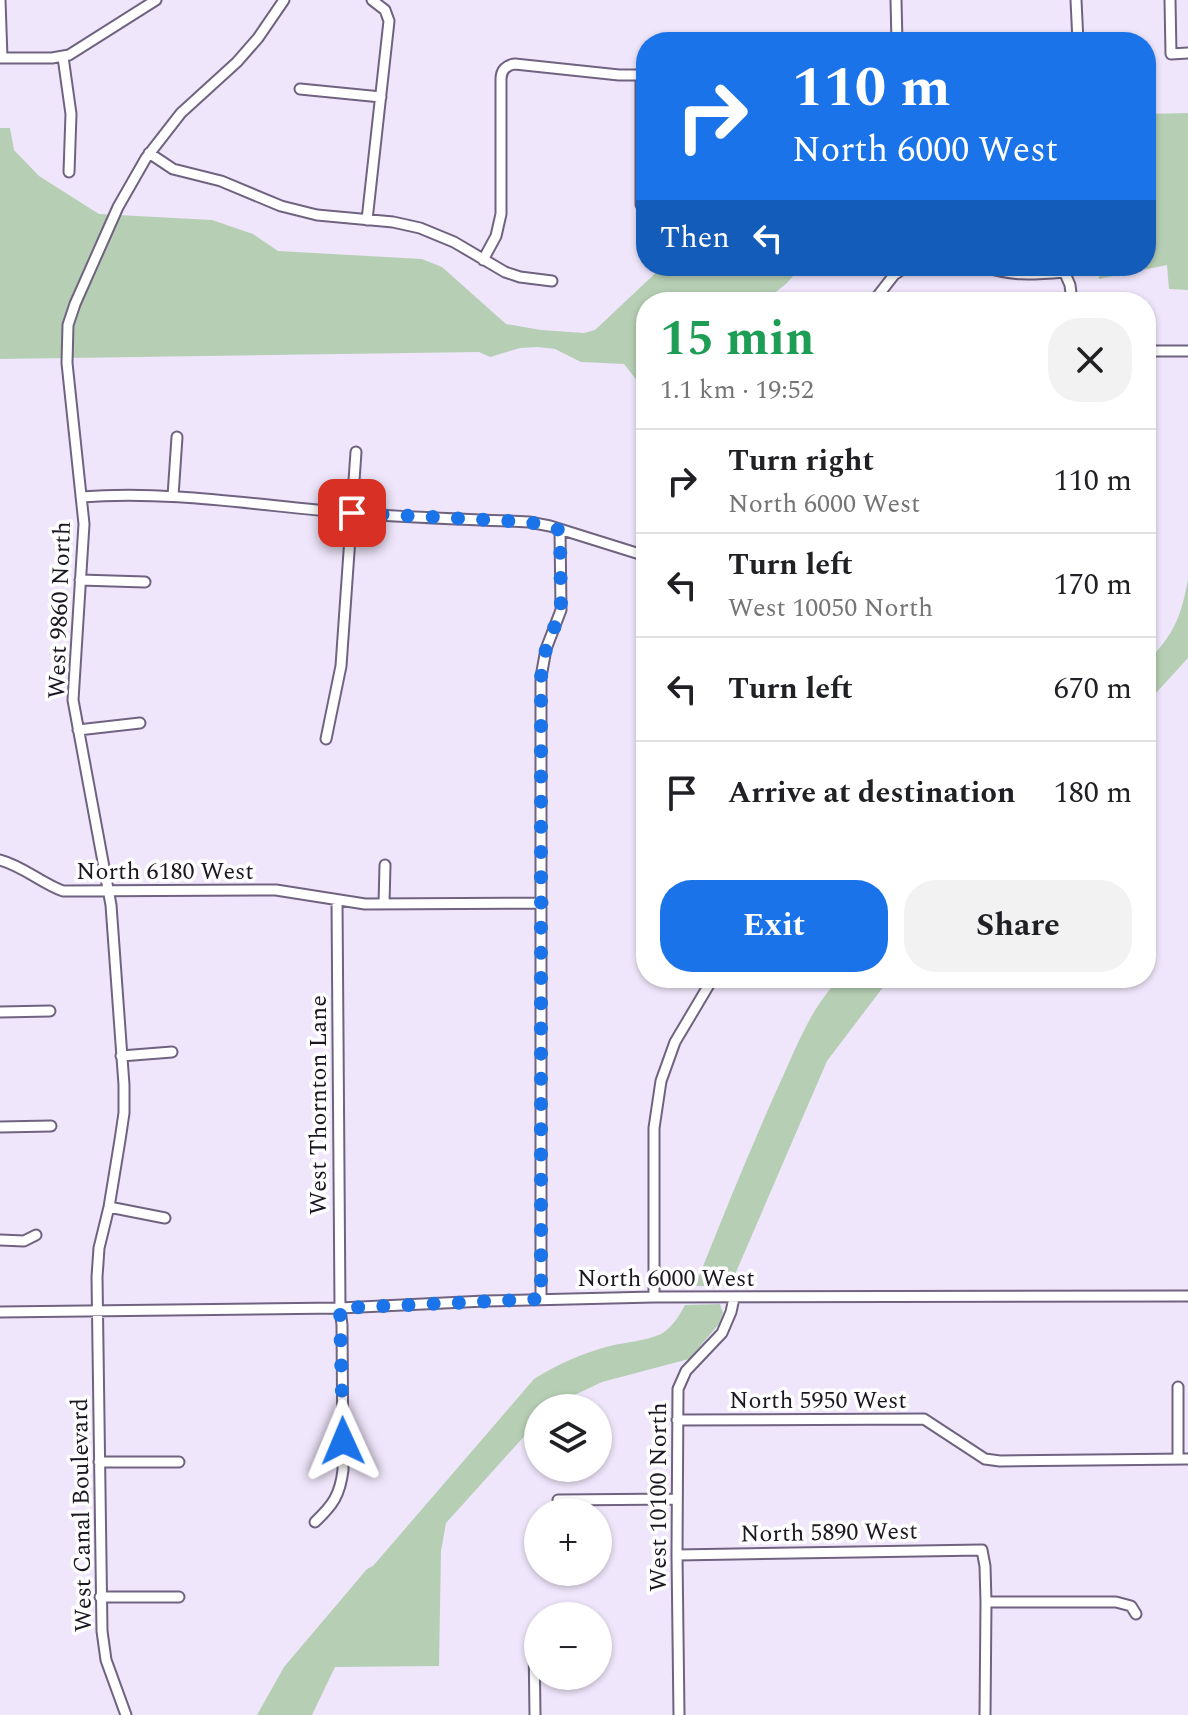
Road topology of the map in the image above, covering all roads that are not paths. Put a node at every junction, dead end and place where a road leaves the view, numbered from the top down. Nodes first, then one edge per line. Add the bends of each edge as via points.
1 (0, 0) edge
2 (156, 0) edge
3 (284, 0) edge
4 (372, 0) edge
5 (896, 0) edge
6 (1076, 0) edge
7 (1170, 0) edge
8 (897, 32) edge
9 (1078, 32) edge
10 (1188, 53) edge
11 (63, 57) junction
12 (1, 58) edge
13 (636, 76) edge
14 (300, 89) dead end
15 (381, 97) junction
16 (149, 153) junction
17 (69, 172) dead end
18 (367, 220) junction
19 (483, 260) junction
20 (893, 276) edge
21 (552, 281) dead end
22 (881, 292) edge
23 (1156, 351) edge
24 (1188, 351) edge
25 (177, 437) dead end
26 (356, 452) dead end
27 (173, 496) junction
28 (81, 497) junction
29 (352, 513) junction
30 (560, 530) junction
31 (636, 553) edge
32 (80, 580) junction
33 (145, 582) dead end
34 (140, 723) dead end
35 (78, 730) junction
36 (326, 739) dead end
37 (0, 860) edge
38 (385, 865) dead end
39 (108, 892) junction
40 (337, 901) junction
41 (542, 903) junction
42 (384, 904) junction
43 (707, 988) edge
44 (50, 1011) dead end
45 (0, 1012) edge
46 (172, 1052) dead end
47 (121, 1056) junction
48 (51, 1126) dead end
49 (0, 1127) edge
50 (109, 1207) junction
51 (165, 1218) dead end
52 (36, 1235) dead end
53 (0, 1240) edge
54 (1188, 1296) edge
55 (654, 1297) junction
56 (734, 1298) junction
57 (541, 1299) junction
58 (340, 1308) junction
59 (96, 1311) junction
60 (0, 1312) edge
61 (1178, 1387) dead end
62 (677, 1420) junction
63 (1183, 1459) edge
64 (99, 1462) junction
65 (179, 1462) dead end
66 (677, 1499) junction
67 (612, 1500) edge
68 (315, 1522) dead end
69 (677, 1555) junction
70 (100, 1597) junction
71 (179, 1597) dead end
72 (986, 1602) junction
73 (1136, 1614) dead end
74 (535, 1690) edge
75 (126, 1715) edge
76 (535, 1715) edge
77 (679, 1715) edge
78 (985, 1715) edge

1 - 12 street
2 - 11 street
3 - 16 street, West 9860 North via 248,49 181,113
4 - 15 street via 389,21
5 - 8 street
6 - 9 street
7 - 10 street via 1171,54
11 - 12 street
11 - 17 street via 71,114
13 - 19 street via 515,64 504,69 500,221
14 - 15 street
15 - 18 street
16 - 18 street via 173,169 221,181 292,210
16 - 28 street, West 9860 North via 75,304 67,336
18 - 19 street via 432,232
19 - 21 street via 513,275
20 - 22 street
23 - 24 street
25 - 27 street
26 - 29 street
27 - 28 street
27 - 29 street
28 - 32 street, West 9860 North
29 - 30 street via 529,522
29 - 36 street via 341,666
30 - 31 street
30 - 41 street via 561,610 541,677
32 - 33 street
32 - 35 street, West 9860 North via 73,700
34 - 35 street
35 - 39 street, West 9860 North
37 - 39 street, North 6180 West via 63,891
38 - 42 street
39 - 40 street, North 6180 West via 276,890
39 - 47 street, West 9860 North
40 - 42 street, North 6180 West
40 - 58 street, West Thornton Lane
41 - 42 street, North 6180 West
41 - 57 street
43 - 55 street via 675,1042 661,1081 654,1128
44 - 45 street
46 - 47 street
47 - 50 street via 124,1113
48 - 49 street
50 - 51 street
50 - 59 street via 99,1248
52 - 53 street via 24,1241
54 - 56 street, North 6000 West
55 - 56 street, North 6000 West
55 - 57 street, North 6000 West
56 - 62 street, West 10100 North via 722,1333 686,1371 678,1389
57 - 58 street, North 6000 West
58 - 59 street, North 6000 West
58 - 68 street, West Thornton Lane via 343,1470 333,1504
59 - 60 street, North 6000 West
59 - 64 street, West Canal Boulevard
61 - 63 street
62 - 63 street, North 5950 West via 924,1419 985,1459
62 - 66 street, West 10100 North
64 - 65 street
64 - 70 street, West Canal Boulevard
66 - 67 street
66 - 69 street, West 10100 North
69 - 72 street, North 5890 West via 982,1550
69 - 77 street, West 10100 North
70 - 71 street
70 - 75 street, West Canal Boulevard via 106,1660
72 - 73 street via 1116,1602 1131,1606
72 - 78 street
74 - 76 street

